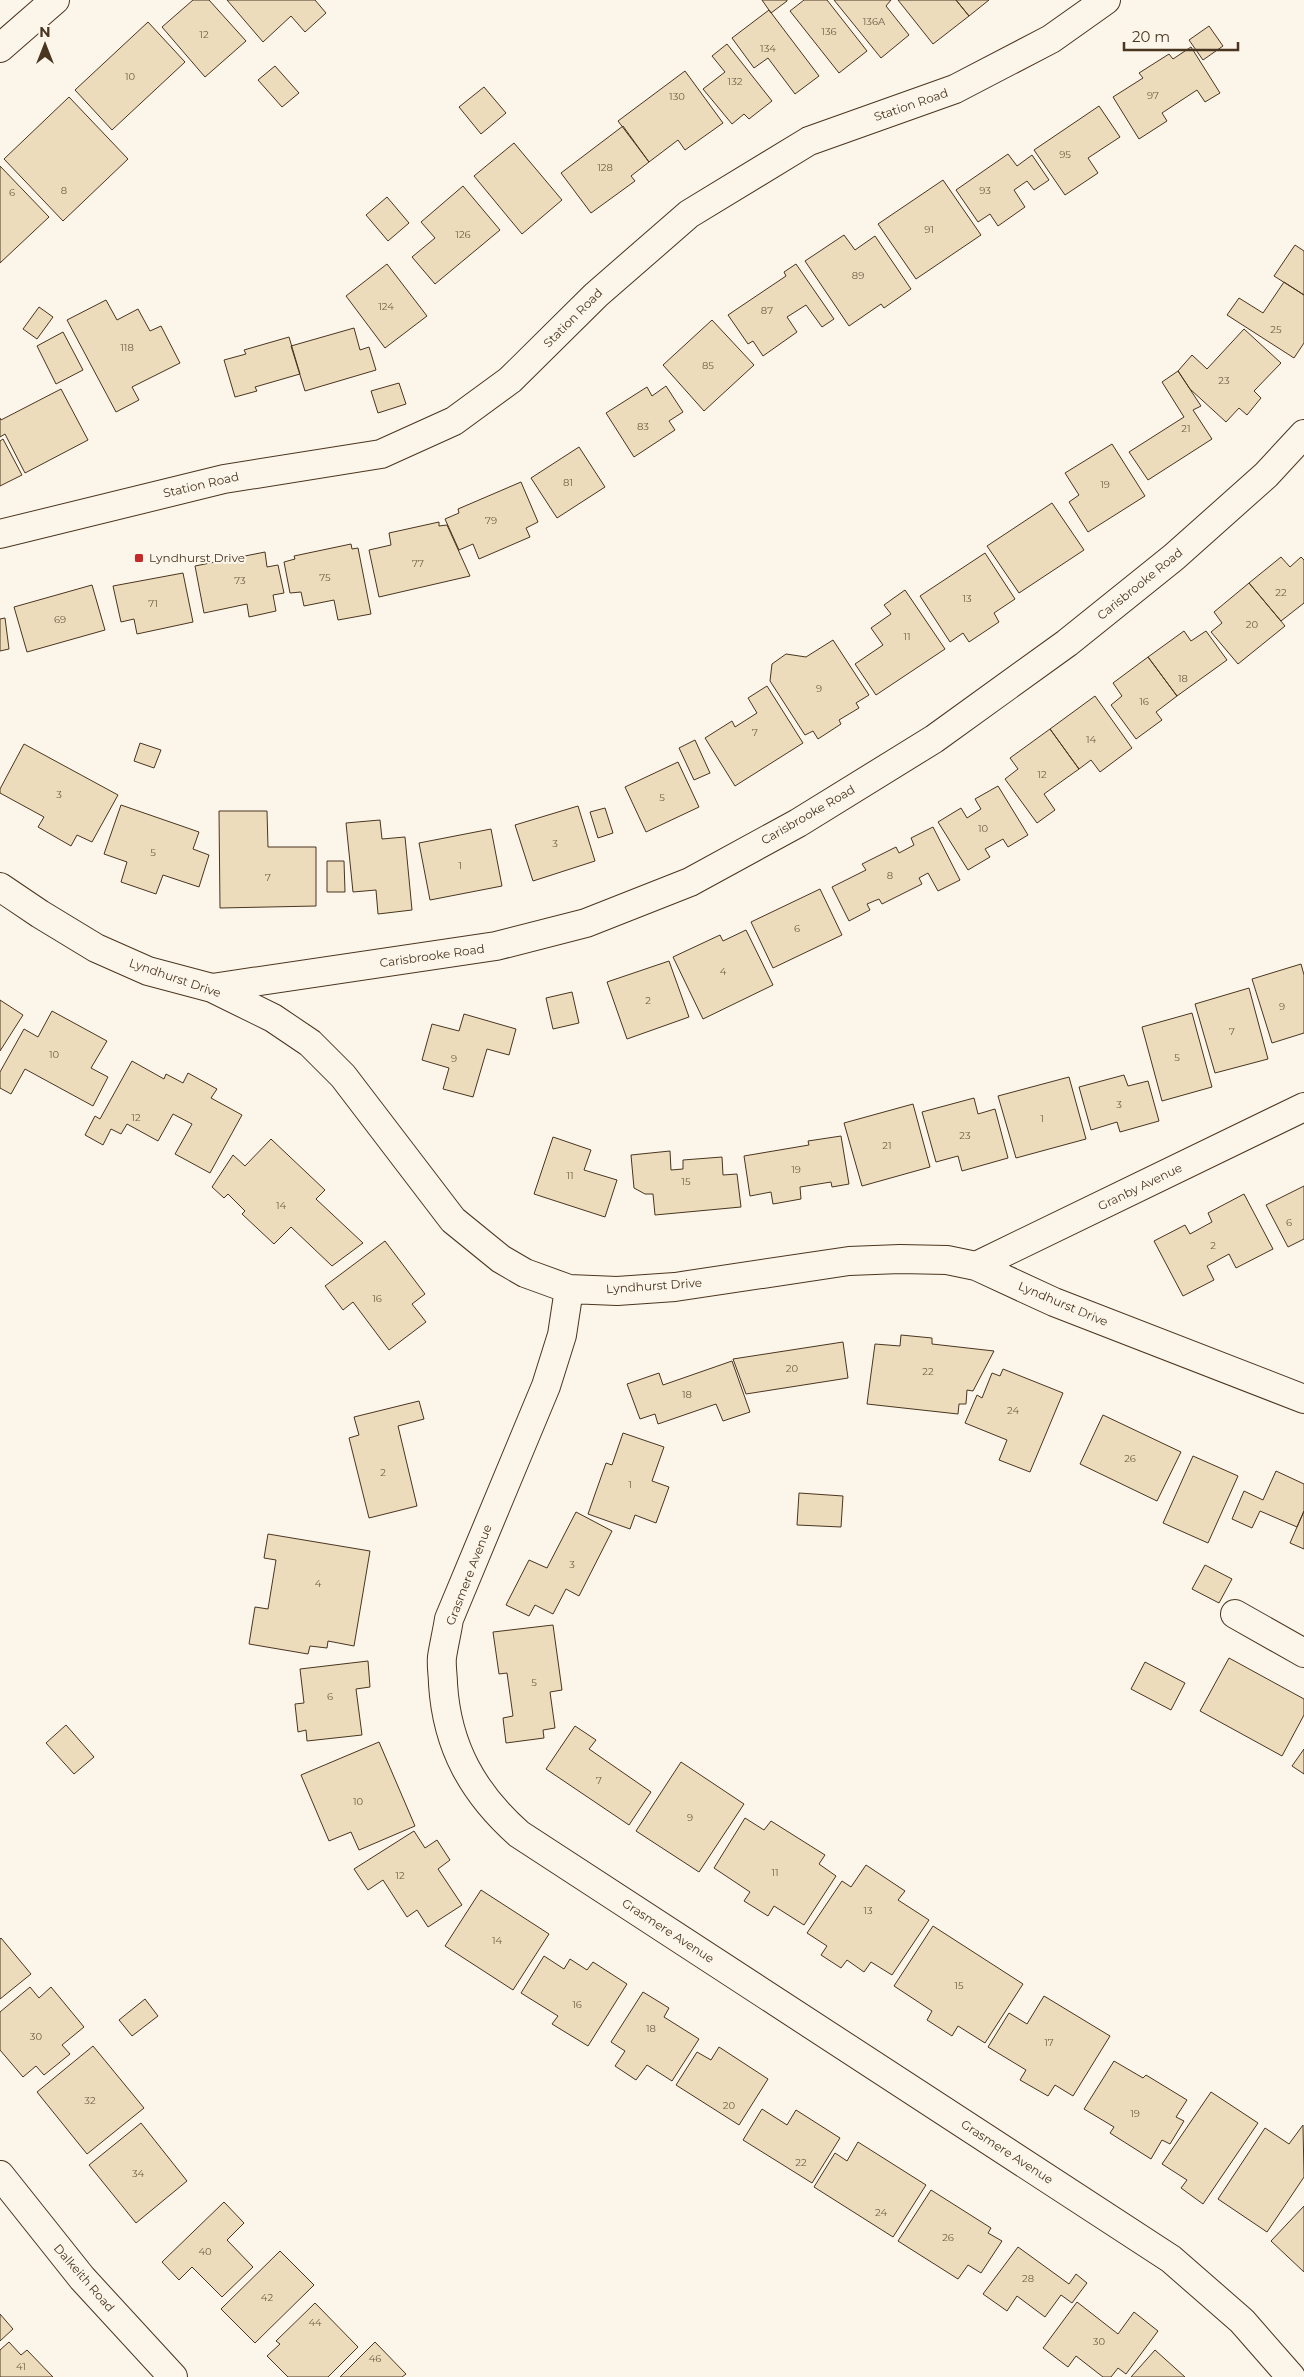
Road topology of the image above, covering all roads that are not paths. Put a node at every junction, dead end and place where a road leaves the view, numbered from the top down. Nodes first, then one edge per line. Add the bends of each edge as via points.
1 (55, 0) edge
2 (1106, 0) edge
3 (0, 48) edge
4 (1304, 434) edge
5 (0, 534) edge
6 (0, 887) edge
7 (212, 988) junction
8 (1304, 1107) edge
9 (976, 1266) junction
10 (569, 1288) junction
11 (1304, 1399) edge
12 (1235, 1614) dead end
13 (1304, 1652) edge
14 (0, 2175) edge
15 (173, 2377) edge
16 (1291, 2377) edge

1 - 3 street
2 - 5 street, Station Road via 1051,39 955,89 809,141 689,214 596,294 510,380 454,421 381,454 224,479
4 - 7 street, Carisbrooke Road via 1266,475 1174,557 1067,643 942,734 798,823 690,882 586,923 496,946
6 - 7 street, Lyndhurst Drive via 96,948 148,971
7 - 10 street, Lyndhurst Drive via 273,1018 310,1043 343,1076 453,1220 470,1235 525,1273
8 - 9 street, Granby Avenue
9 - 10 street, Lyndhurst Drive via 947,1260 850,1261 675,1287 617,1291
9 - 11 street, Lyndhurst Drive via 1054,1302
10 - 16 street, Grasmere Avenue via 562,1335 546,1386 449,1619 442,1658 444,1704 457,1752 476,1788 495,1812 519,1834 1171,2258 1242,2321
12 - 13 street
14 - 15 street, Dalkeith Road via 82,2278

